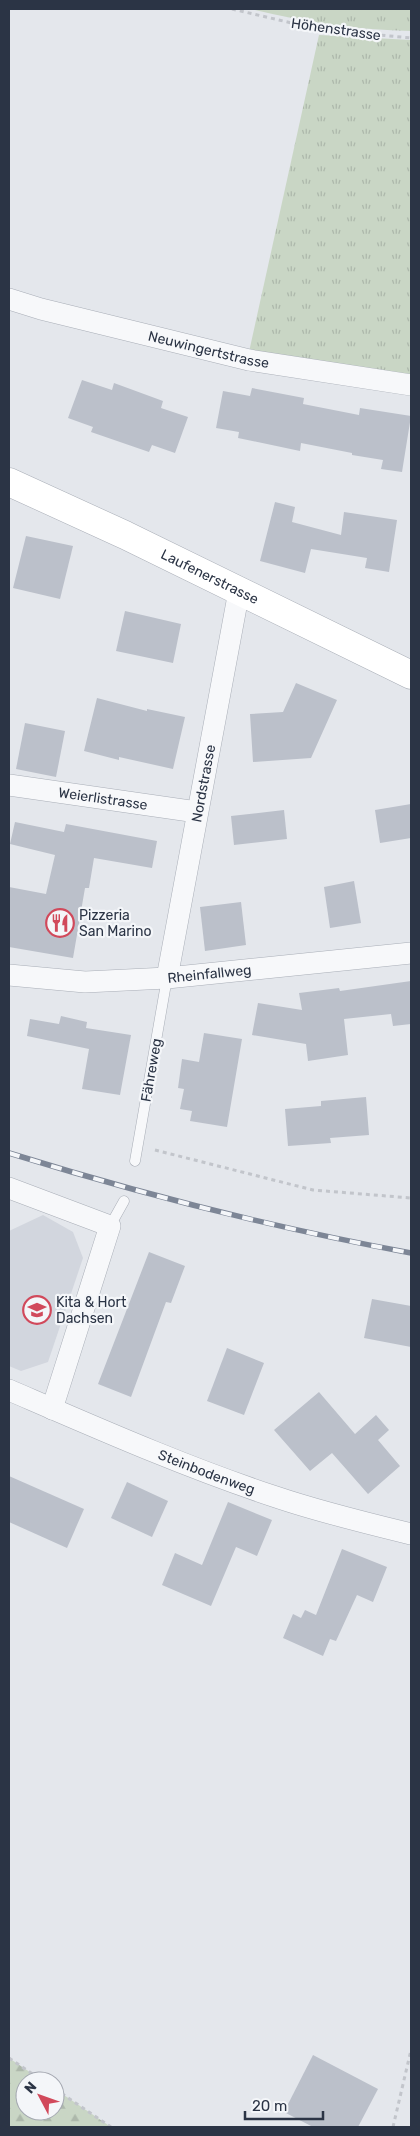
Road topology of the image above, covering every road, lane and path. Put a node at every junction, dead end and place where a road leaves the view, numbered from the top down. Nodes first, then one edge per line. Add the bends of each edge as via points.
1 (232, 9) edge
2 (411, 38) edge
3 (9, 299) edge
4 (411, 386) edge
5 (9, 482) edge
6 (240, 591) junction
7 (411, 675) edge
8 (9, 785) edge
9 (197, 812) junction
10 (411, 953) edge
11 (9, 975) edge
12 (168, 978) junction
13 (137, 1146) junction
14 (135, 1162) dead end
15 (9, 1188) edge
16 (411, 1198) edge
17 (124, 1200) dead end
18 (110, 1226) junction
19 (9, 1390) edge
20 (52, 1409) junction
21 (411, 1534) edge
22 (411, 2050) edge
23 (9, 2058) edge
24 (28, 2071) edge
25 (65, 2096) edge
26 (111, 2127) edge
27 (393, 2127) edge

1 - 2 path, Höhenstrasse via 317,29
3 - 4 street, Neuwingertstrasse via 249,360
5 - 6 street, Laufenerstrasse
6 - 7 street, Laufenerstrasse
6 - 9 street, Nordstrasse
8 - 9 street, Weierlistrasse
9 - 12 street, Nordstrasse
10 - 12 street, Rheinfallweg
11 - 12 street, Rheinfallweg via 85,982
12 - 13 lane, Fähreweg
13 - 14 lane, Fähreweg
13 - 16 path via 313,1190
15 - 18 street
17 - 18 lane
18 - 20 street
19 - 20 street, Steinbodenweg
20 - 21 street, Steinbodenweg via 276,1497
22 - 27 path
23 - 24 path
25 - 26 path

